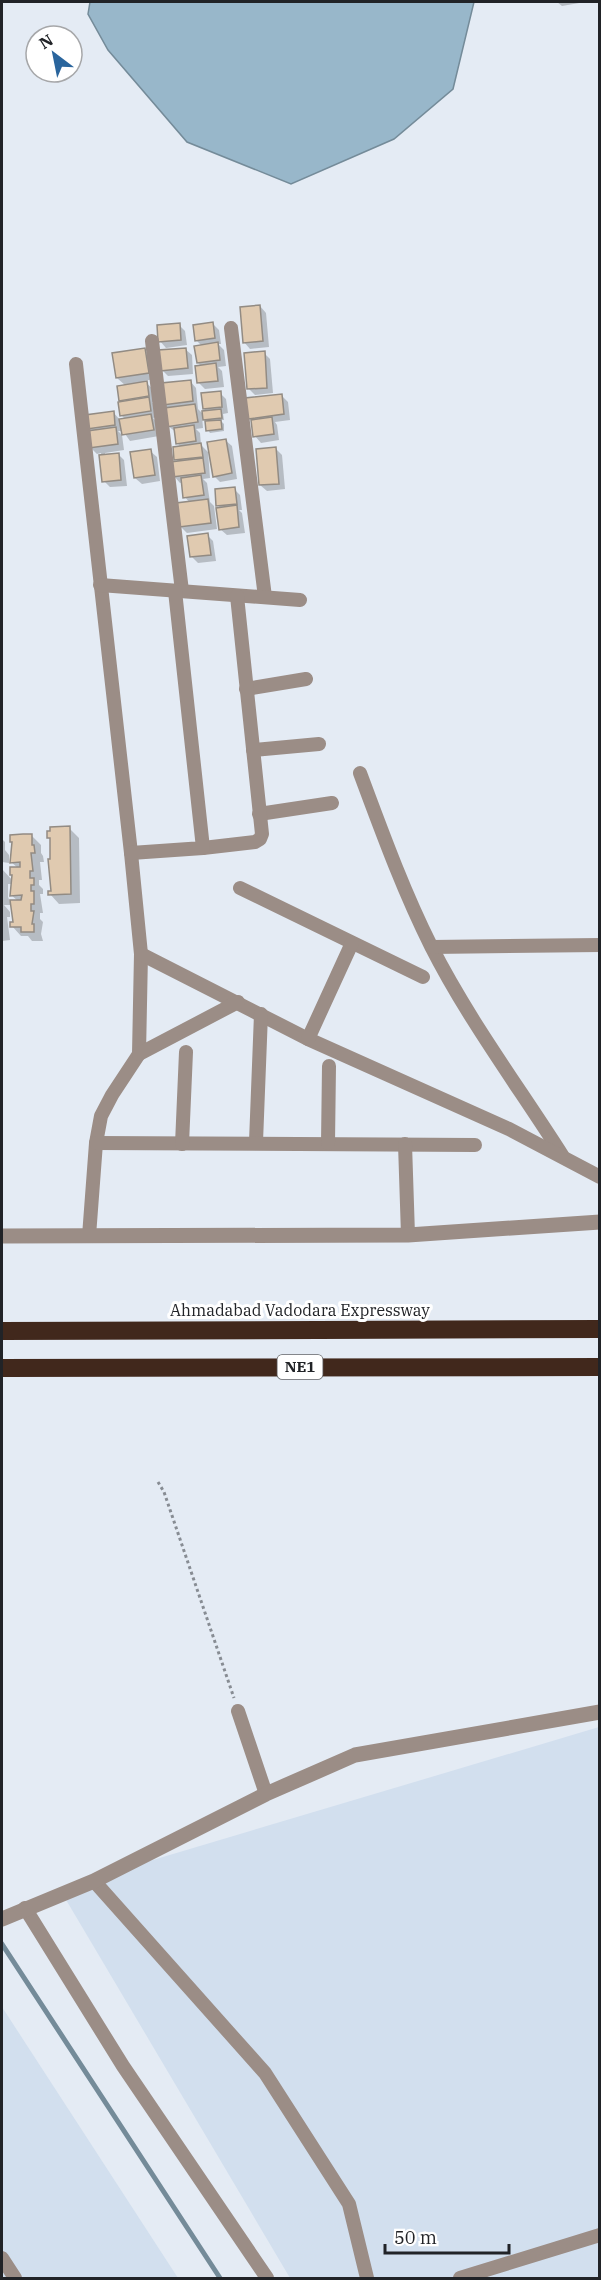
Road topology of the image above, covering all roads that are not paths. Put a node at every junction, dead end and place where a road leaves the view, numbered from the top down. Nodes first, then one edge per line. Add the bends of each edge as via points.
1 (231, 328) dead end
2 (152, 341) dead end
3 (76, 364) dead end
4 (100, 585) junction
5 (178, 591) junction
6 (237, 596) junction
7 (265, 597) junction
8 (300, 600) dead end
9 (306, 679) dead end
10 (246, 689) junction
11 (318, 744) dead end
12 (253, 750) junction
13 (360, 773) dead end
14 (332, 804) dead end
15 (260, 814) junction
16 (203, 848) junction
17 (131, 853) junction
18 (240, 888) dead end
19 (352, 943) junction
20 (600, 945) edge
21 (432, 947) junction
22 (141, 954) junction
23 (423, 977) dead end
24 (238, 1002) junction
25 (261, 1014) junction
26 (308, 1039) junction
27 (186, 1052) dead end
28 (139, 1054) junction
29 (329, 1066) dead end
30 (256, 1142) junction
31 (96, 1143) junction
32 (182, 1143) junction
33 (328, 1143) junction
34 (405, 1144) junction
35 (475, 1145) dead end
36 (563, 1157) junction
37 (600, 1177) edge
38 (600, 1222) edge
39 (408, 1235) junction
40 (2, 1236) edge
41 (89, 1236) junction
42 (600, 1329) edge
43 (2, 1331) edge
44 (600, 1366) edge
45 (2, 1368) edge
46 (238, 1711) road end
47 (600, 1712) edge
48 (266, 1794) junction
49 (94, 1881) junction
50 (13, 1913) edge
51 (600, 2235) edge
52 (2, 2258) edge
53 (15, 2278) edge
54 (267, 2278) edge
55 (368, 2278) edge
56 (460, 2278) edge

1 - 7 street
2 - 5 street
3 - 4 street
4 - 5 street
4 - 17 street
5 - 6 street
5 - 16 street
6 - 7 street
6 - 10 street
7 - 8 street
9 - 10 street
10 - 12 street
11 - 12 street
12 - 15 street
13 - 21 street via 399,879
14 - 15 street
15 - 16 street via 260,839 255,842
16 - 17 street
17 - 22 street
18 - 19 street
19 - 23 street
19 - 26 street
20 - 21 street
21 - 36 street
22 - 24 street
22 - 28 street
24 - 25 street
24 - 28 street
25 - 26 street
25 - 30 street
26 - 36 street
27 - 32 street
28 - 31 street via 101,1116
29 - 33 street
30 - 32 street
30 - 33 street
31 - 32 street
31 - 41 street
33 - 34 street
34 - 35 street
34 - 39 street
36 - 37 street
38 - 39 street
39 - 41 street
40 - 41 street
42 - 43 highway, Ahmadabad Vadodara Expressway
44 - 45 highway, NE1
46 - 48 street
47 - 48 street via 373,1751 335,1762
48 - 49 street
49 - 50 street
49 - 55 street via 265,2073 349,2204
50 - 54 street
51 - 56 street
52 - 53 street

